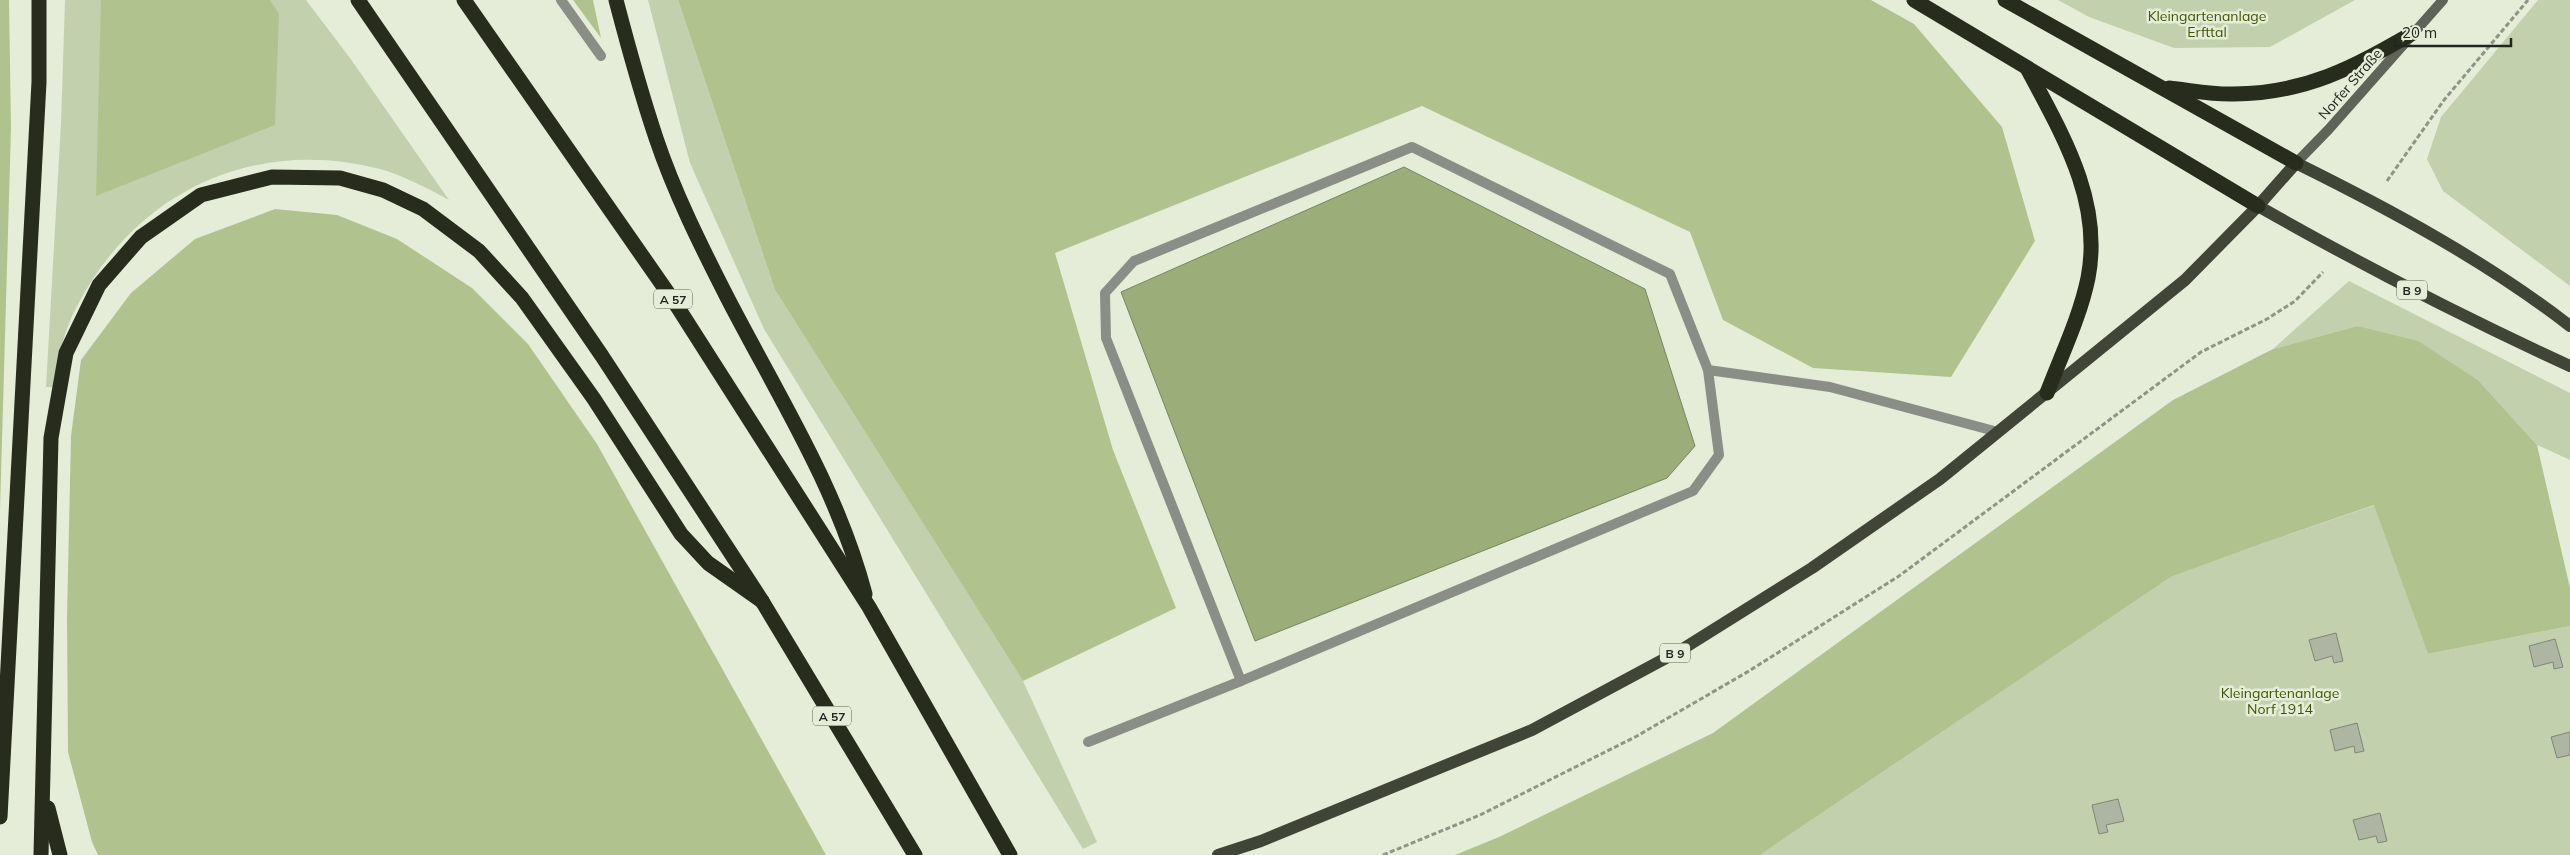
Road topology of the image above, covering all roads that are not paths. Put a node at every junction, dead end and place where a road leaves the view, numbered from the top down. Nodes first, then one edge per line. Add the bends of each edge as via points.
1 (39, 0) edge
2 (358, 0) edge
3 (464, 0) edge
4 (561, 0) edge
5 (616, 0) edge
6 (1914, 0) edge
7 (2005, 0) edge
8 (2443, 0) edge
9 (2414, 33) junction
10 (601, 56) dead end
11 (2026, 67) junction
12 (2163, 87) junction
13 (2296, 163) junction
14 (2258, 206) junction
15 (2570, 326) edge
16 (2570, 366) edge
17 (1708, 370) junction
18 (2047, 393) junction
19 (1998, 432) junction
20 (762, 602) junction
21 (869, 607) junction
22 (1241, 681) junction
23 (1088, 742) dead end
24 (42, 765) junction
25 (1, 799) edge
26 (0, 817) edge
27 (41, 855) edge
28 (60, 855) edge
29 (915, 855) edge
30 (1010, 855) edge
31 (1218, 855) edge

1 - 25 highway via 39,82
2 - 20 highway, A 57 via 602,356
3 - 21 highway, A 57 via 675,303
4 - 10 lane
5 - 21 highway via 656,139 727,296 788,406 834,501 855,554
6 - 11 highway
7 - 12 highway
8 - 9 main road, Norfer Straße
9 - 12 highway via 2355,66 2316,82 2274,92 2232,94
9 - 13 main road, Norfer Straße
11 - 14 highway
11 - 18 highway via 2078,168 2088,203 2090,227 2088,279
12 - 13 highway
13 - 14 main road, B 9
13 - 15 main road via 2373,201 2529,294
14 - 16 main road, B 9 via 2467,318
14 - 18 main road, B 9 via 2185,280
17 - 19 lane via 1830,388
17 - 22 lane via 1719,454 1693,491
17 - 22 lane via 1670,274 1412,147 1134,261 1105,293 1106,338
18 - 19 main road, B 9
19 - 31 main road, B 9 via 1940,479 1812,568 1681,650 1532,730 1261,841
20 - 24 highway via 708,563 681,534 557,347 522,298 480,251 423,209 383,190 340,178 272,177 201,195 141,237 99,285 66,353 51,438
20 - 29 highway, A 57
21 - 30 highway, A 57
22 - 23 lane
24 - 27 highway
24 - 28 highway via 50,820
25 - 26 highway

